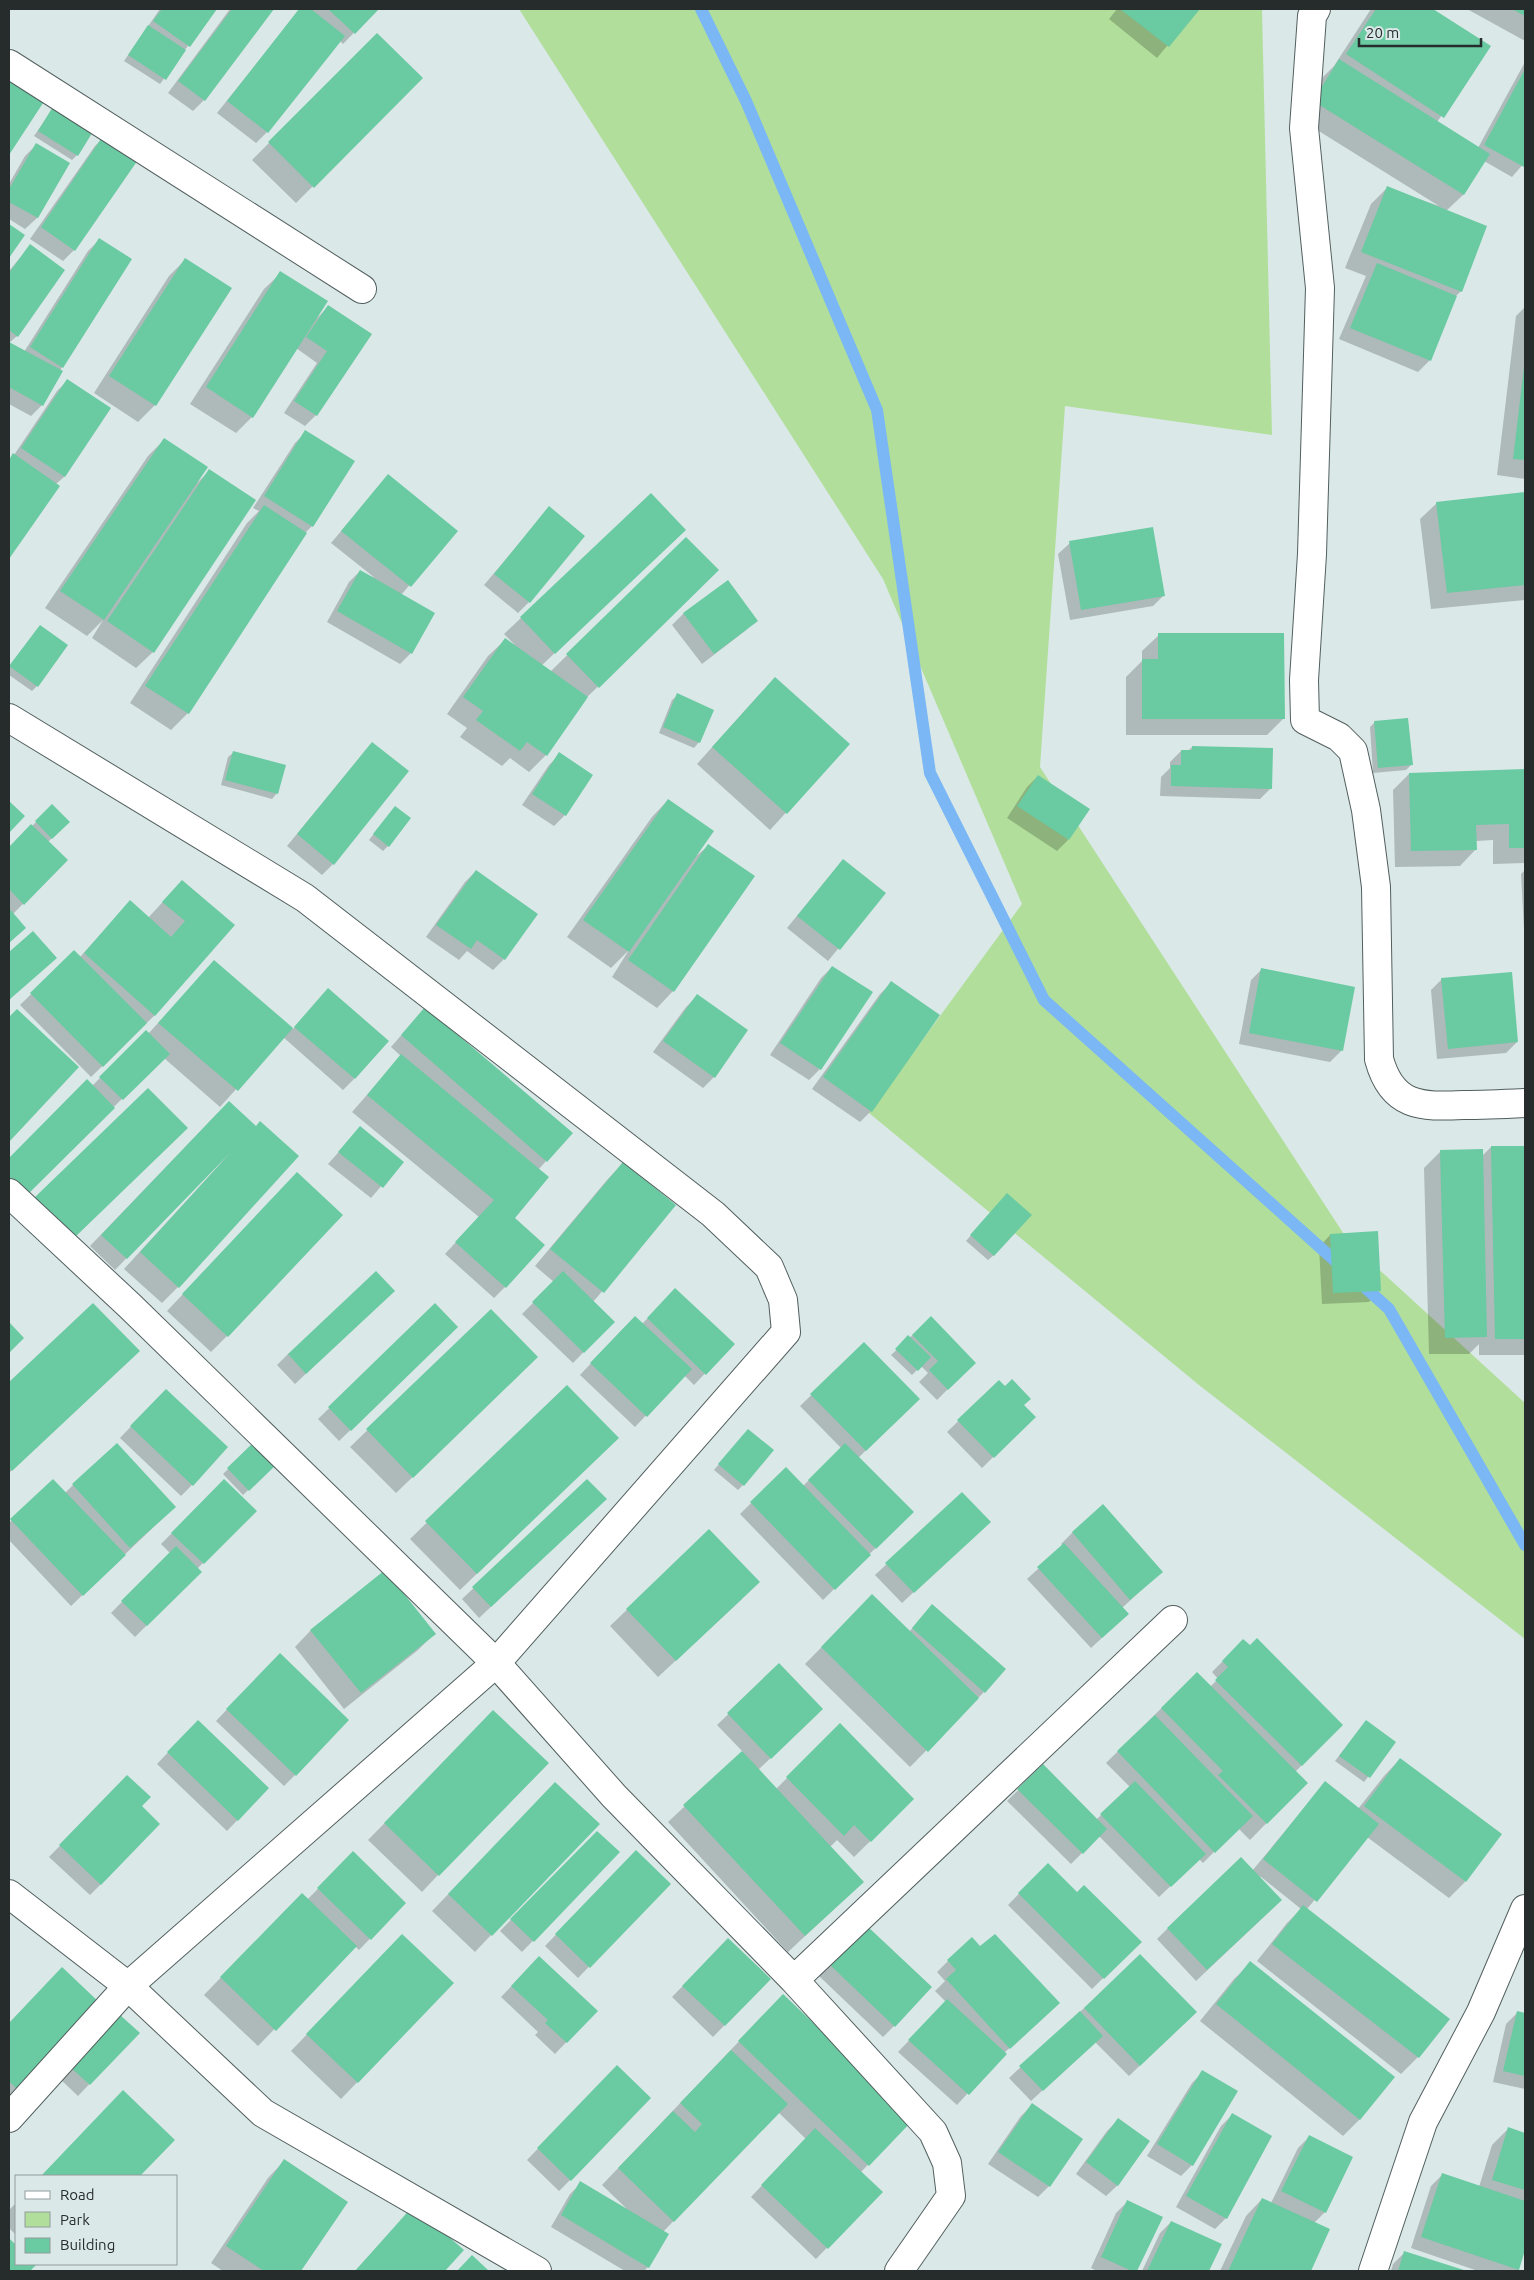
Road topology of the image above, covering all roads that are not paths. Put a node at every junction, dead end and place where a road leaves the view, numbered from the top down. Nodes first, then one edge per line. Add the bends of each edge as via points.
1 (1316, 9) edge
2 (9, 64) edge
3 (362, 289) dead end
4 (9, 718) edge
5 (1525, 1103) edge
6 (9, 1193) edge
7 (1173, 1620) dead end
8 (496, 1663) junction
9 (9, 1894) edge
10 (1525, 1909) edge
11 (794, 1980) junction
12 (128, 1986) junction
13 (9, 2118) edge
14 (538, 2271) edge
15 (899, 2271) edge
16 (1373, 2271) edge

1 - 5 street via 1312,16 1304,128 1320,288 1305,720 1338,737 1353,751 1366,810 1376,887 1379,1059 1384,1076 1395,1091 1412,1103 1429,1107
2 - 3 street
4 - 8 street via 305,898 713,1214 769,1267 783,1300 786,1332
6 - 8 street via 138,1313
7 - 11 street
8 - 11 street via 614,1796
8 - 12 street
9 - 12 street
10 - 16 street via 1481,2012 1423,2122
11 - 15 street via 933,2132 947,2163 951,2196
12 - 13 street
12 - 14 street via 263,2113

